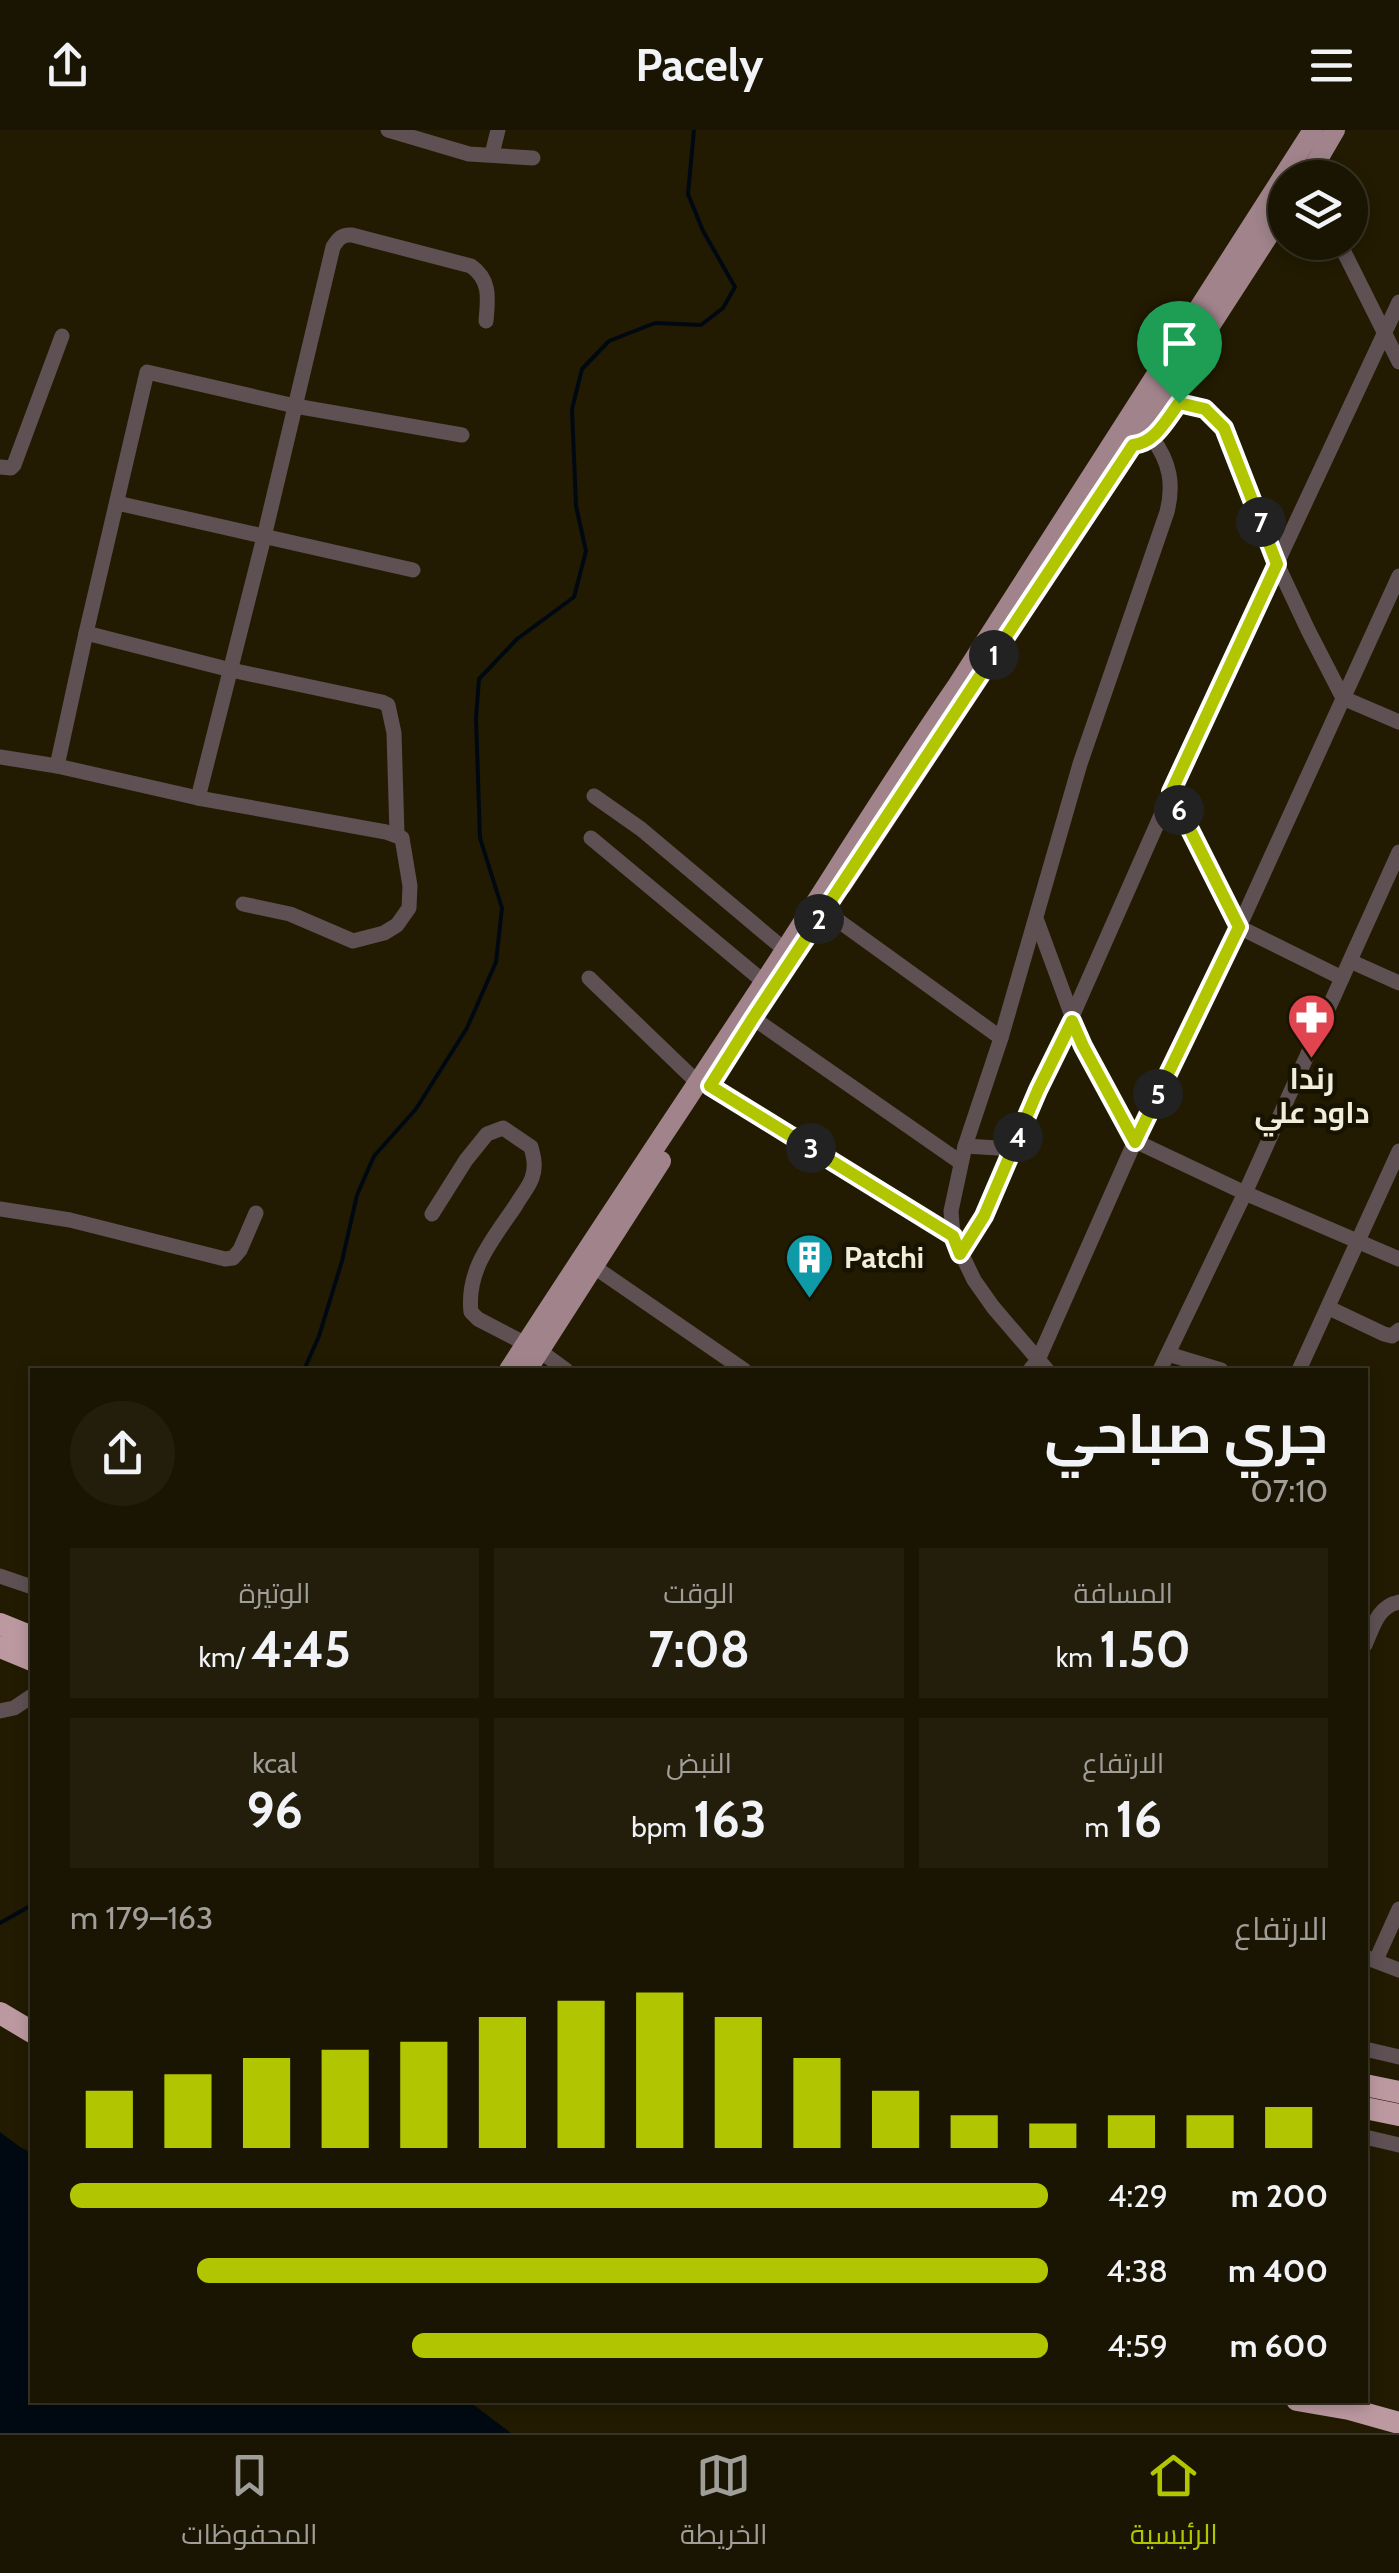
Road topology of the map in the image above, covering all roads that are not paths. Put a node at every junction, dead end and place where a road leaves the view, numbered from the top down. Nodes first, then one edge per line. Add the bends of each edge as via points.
1 (388, 130) edge
2 (498, 130) edge
3 (1313, 130) edge
4 (1335, 130) edge
5 (492, 154) junction
6 (532, 158) dead end
7 (1317, 160) edge
8 (1268, 236) edge
9 (1348, 260) edge
10 (1399, 302) edge
11 (486, 321) dead end
12 (1384, 333) junction
13 (62, 336) dead end
14 (1399, 362) edge
15 (1179, 374) junction
16 (1179, 403) junction
17 (295, 406) junction
18 (462, 435) dead end
19 (1143, 442) junction
20 (0, 466) edge
21 (116, 503) junction
22 (264, 537) junction
23 (1277, 564) junction
24 (412, 570) dead end
25 (1399, 576) edge
26 (86, 633) junction
27 (231, 670) junction
28 (1343, 698) junction
29 (1399, 722) edge
30 (0, 757) edge
31 (57, 766) junction
32 (1171, 792) junction
33 (594, 796) dead end
34 (198, 798) junction
35 (397, 834) junction
36 (592, 838) dead end
37 (1399, 852) edge
38 (243, 904) dead end
39 (824, 912) junction
40 (1036, 920) junction
41 (1239, 927) junction
42 (785, 950) junction
43 (1350, 961) junction
44 (589, 978) dead end
45 (1342, 978) junction
46 (764, 982) junction
47 (1399, 983) edge
48 (753, 1018) junction
49 (1072, 1021) junction
50 (1002, 1038) junction
51 (704, 1084) junction
52 (1135, 1142) junction
53 (1014, 1149) junction
54 (1399, 1152) edge
55 (963, 1154) junction
56 (1245, 1193) junction
57 (0, 1209) edge
58 (256, 1213) dead end
59 (432, 1214) dead end
60 (953, 1236) junction
61 (1358, 1242) junction
62 (960, 1254) junction
63 (1399, 1259) edge
64 (593, 1266) junction
65 (1329, 1308) junction
66 (1399, 1330) edge
67 (532, 1348) junction
68 (1168, 1354) junction
69 (1038, 1366) edge
70 (511, 1368) edge
71 (527, 1368) edge
72 (563, 1368) edge
73 (741, 1368) edge
74 (1161, 1368) edge
75 (1214, 1368) edge
76 (1300, 1368) edge
77 (0, 1576) edge
78 (30, 1586) edge
79 (1399, 1602) edge
80 (0, 1624) edge
81 (30, 1636) edge
82 (1368, 1638) edge
83 (0, 1647) edge
84 (30, 1659) edge
85 (30, 1697) edge
86 (0, 1711) edge
87 (1399, 1908) edge
88 (1370, 1959) edge
89 (1399, 1970) edge
90 (0, 2013) edge
91 (30, 2031) edge
92 (1368, 2050) edge
93 (1399, 2057) edge
94 (1368, 2087) edge
95 (1399, 2092) edge
96 (1368, 2109) edge
97 (1399, 2115) edge
98 (1368, 2137) edge
99 (1399, 2144) edge
100 (1315, 2403) edge
101 (1399, 2422) edge

1 - 5 street via 469,154
2 - 5 street
3 - 42 main road
4 - 7 main road
5 - 6 street
8 - 15 main road
9 - 12 street
10 - 12 street
11 - 17 street via 488,290 471,266 343,236 333,248
12 - 14 street
12 - 23 street
13 - 20 street via 14,465
15 - 16 street
15 - 19 main road
16 - 19 street
16 - 23 street via 1205,409 1224,428
17 - 18 street
17 - 21 street via 148,372
17 - 22 street
19 - 39 main road
19 - 40 street via 1168,466 1171,497 1080,764
21 - 22 street
21 - 26 street
22 - 24 street
22 - 27 street
23 - 28 street
23 - 32 street
25 - 28 street
26 - 27 street
26 - 31 street
27 - 34 street
27 - 35 street via 388,705
28 - 29 street
28 - 41 street
30 - 31 street
31 - 34 street
32 - 41 street
32 - 49 street
33 - 42 street
34 - 35 street
35 - 38 street via 404,844 408,908 384,933 353,941 290,914
36 - 46 street
37 - 43 street
39 - 48 main road
39 - 50 street
40 - 49 street
40 - 50 street
41 - 45 street
41 - 52 street
42 - 46 main road
43 - 45 street
43 - 47 street
44 - 51 street
45 - 56 street
46 - 51 main road
48 - 51 main road
48 - 55 street
49 - 52 street
49 - 53 street
50 - 55 street
51 - 60 street
51 - 64 main road
51 - 67 main road
52 - 56 street
52 - 69 street
53 - 55 street
53 - 62 street
54 - 61 street
55 - 60 street
56 - 61 street
56 - 68 street
57 - 58 street via 225,1260 240,1250
59 - 67 street via 488,1134 503,1128 531,1147 532,1180 489,1243 469,1300 478,1319
60 - 62 street
61 - 63 street
61 - 65 street
62 - 69 street
64 - 67 main road
64 - 73 street
65 - 66 street via 1384,1334
65 - 76 street
67 - 70 main road
67 - 71 main road
67 - 72 street
68 - 74 street
68 - 75 street
77 - 78 street
79 - 82 street via 1379,1614
80 - 81 highway
83 - 84 highway
85 - 86 street
87 - 88 street
88 - 89 street
90 - 91 highway
92 - 93 street
94 - 95 highway
96 - 97 highway
98 - 99 street
100 - 101 highway

